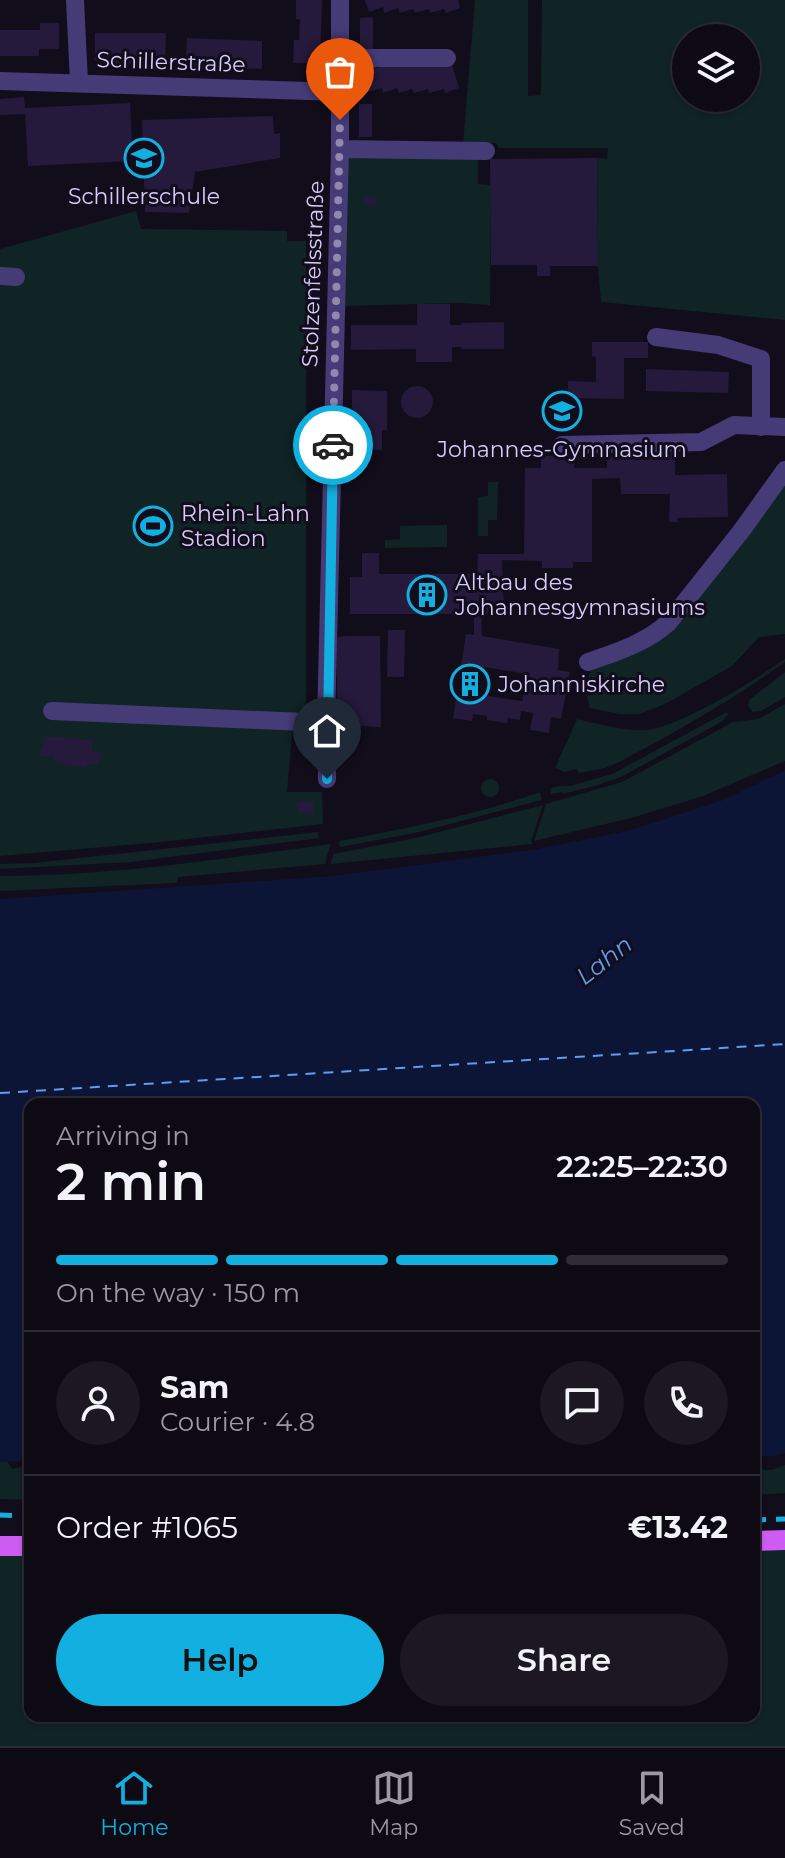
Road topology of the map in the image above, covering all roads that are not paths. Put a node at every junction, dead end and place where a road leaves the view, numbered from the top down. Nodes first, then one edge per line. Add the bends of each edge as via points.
1 (75, 0) edge
2 (340, 0) edge
3 (340, 58) junction
4 (447, 58) dead end
5 (0, 81) edge
6 (79, 82) junction
7 (340, 92) junction
8 (340, 149) junction
9 (486, 151) dead end
10 (656, 337) dead end
11 (761, 427) junction
12 (785, 427) edge
13 (562, 445) dead end
14 (785, 470) edge
15 (588, 662) dead end
16 (52, 711) dead end
17 (326, 723) junction
18 (327, 779) dead end
19 (785, 1540) edge
20 (760, 1541) edge
21 (0, 1546) edge
22 (24, 1546) edge

1 - 6 street
2 - 3 street, Stolzenfelsstraße
3 - 4 street
3 - 7 street, Stolzenfelsstraße
5 - 6 street, Schillerstraße
6 - 7 street, Schillerstraße
7 - 8 street, Stolzenfelsstraße
8 - 9 street
8 - 17 street, Stolzenfelsstraße
10 - 11 street via 718,345 761,359
11 - 12 street
11 - 13 street via 734,425 701,442
14 - 15 street via 669,622 636,645
16 - 17 street
17 - 18 street, Stolzenfelsstraße
19 - 20 main road
21 - 22 main road

